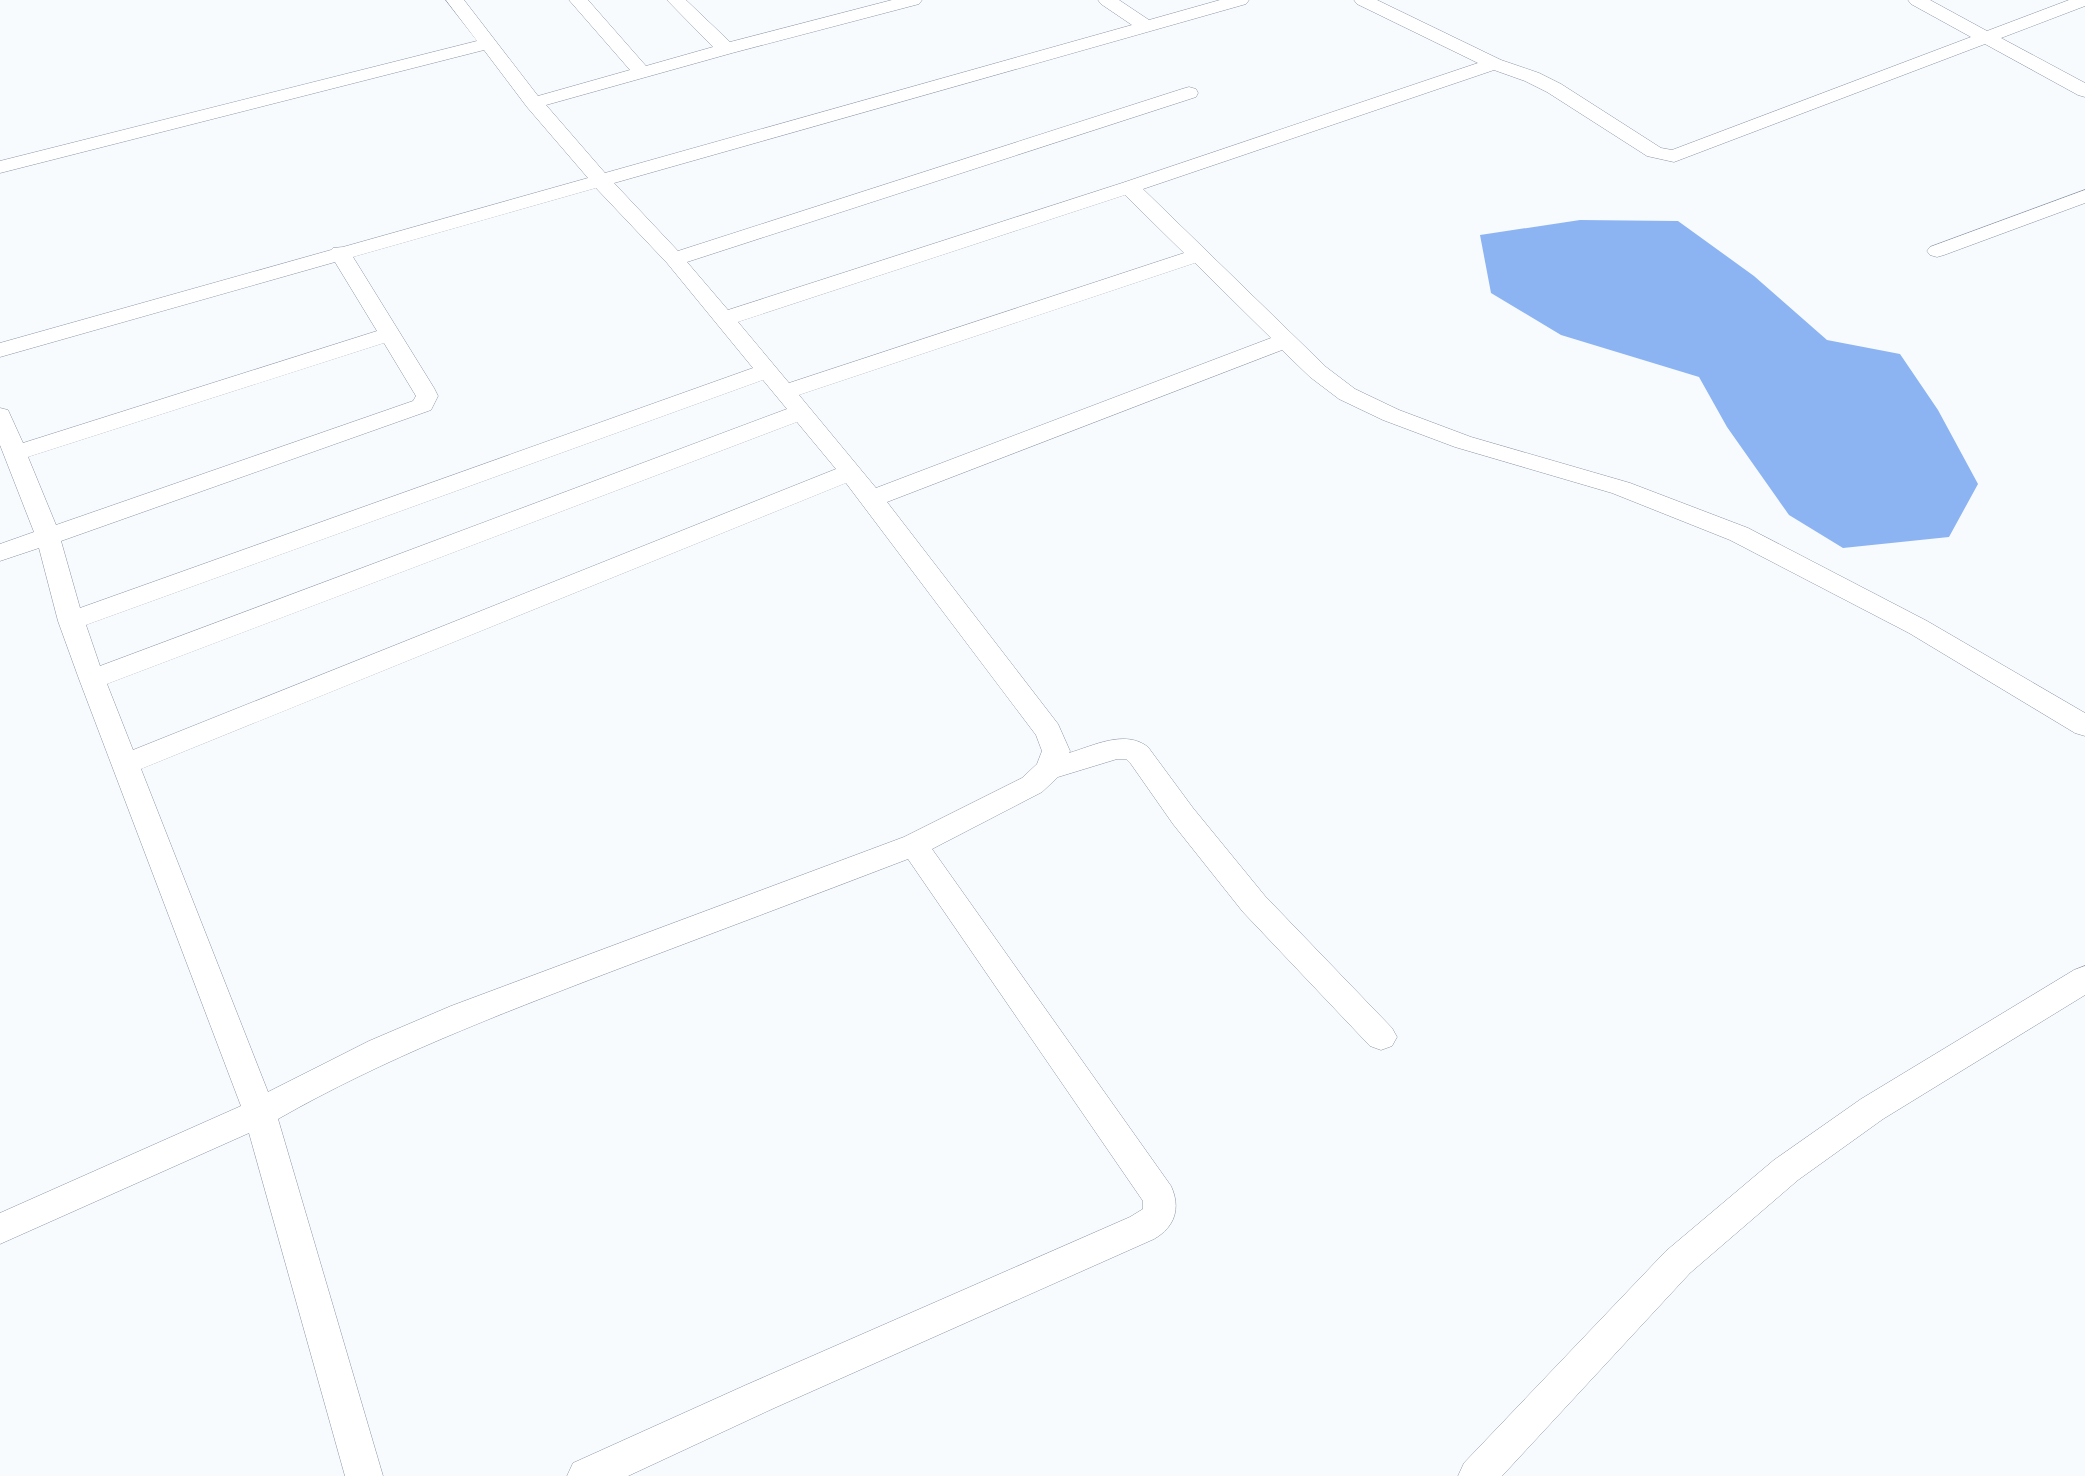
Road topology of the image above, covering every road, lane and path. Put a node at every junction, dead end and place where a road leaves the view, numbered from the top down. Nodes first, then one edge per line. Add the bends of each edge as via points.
1 (455, 0) edge
2 (578, 0) edge
3 (676, 0) edge
4 (854, 0) edge
5 (913, 0) edge
6 (1107, 0) edge
7 (1240, 0) edge
8 (1363, 0) edge
9 (1917, 0) edge
10 (2085, 0) edge
11 (871, 12) junction
12 (1145, 25) junction
13 (1986, 39) junction
14 (489, 44) junction
15 (726, 49) junction
16 (1494, 64) junction
17 (642, 73) junction
18 (2085, 91) edge
19 (1189, 93) dead end
20 (534, 103) junction
21 (0, 168) edge
22 (600, 180) junction
23 (1129, 187) junction
24 (2085, 196) edge
25 (1937, 251) dead end
26 (340, 252) junction
27 (1199, 254) junction
28 (674, 259) junction
29 (724, 319) junction
30 (390, 334) junction
31 (1287, 340) junction
32 (0, 350) edge
33 (767, 371) junction
34 (792, 402) junction
35 (0, 415) edge
36 (15, 453) junction
37 (851, 472) junction
38 (871, 499) junction
39 (48, 537) junction
40 (0, 553) edge
41 (71, 621) junction
42 (92, 679) junction
43 (2085, 726) edge
44 (125, 764) junction
45 (1048, 770) junction
46 (914, 845) junction
47 (2085, 979) edge
48 (1381, 1038) dead end
49 (260, 1113) junction
50 (0, 1229) edge
51 (364, 1476) edge
52 (586, 1476) edge
53 (1477, 1476) edge

1 - 14 street
2 - 17 street
3 - 15 street
4 - 11 street
5 - 11 street
6 - 12 street
7 - 12 street
8 - 16 street
9 - 13 street
10 - 13 street
11 - 15 street
12 - 22 street
13 - 16 street via 1674,156 1654,152 1532,77
13 - 18 street
14 - 20 street
14 - 21 street
15 - 17 street
16 - 23 street
17 - 20 street
19 - 28 street
20 - 22 street
22 - 26 street
22 - 28 street
23 - 27 street
23 - 29 street
24 - 25 street
26 - 30 street
26 - 32 street
27 - 31 street
27 - 34 street
28 - 29 street
29 - 33 street
30 - 36 street
30 - 39 street via 423,388 426,396 423,405
31 - 38 street
31 - 43 street via 1318,372 1347,394 1463,442 1621,488 1739,534 1918,626
33 - 34 street
33 - 41 street
34 - 37 street
34 - 42 street
35 - 36 street
36 - 39 street
37 - 38 street
37 - 44 street
38 - 45 street via 1048,731 1056,751
39 - 40 street
39 - 41 street
41 - 42 street
42 - 44 street
44 - 49 street
45 - 46 street via 1032,785
45 - 48 street via 1117,749 1127,747 1134,751 1254,904
46 - 49 street via 462,1015 380,1050
46 - 52 street via 1159,1196 1161,1210 1154,1221 1142,1228
47 - 53 street via 1872,1109 1786,1170 1678,1262
49 - 50 street
49 - 51 street

